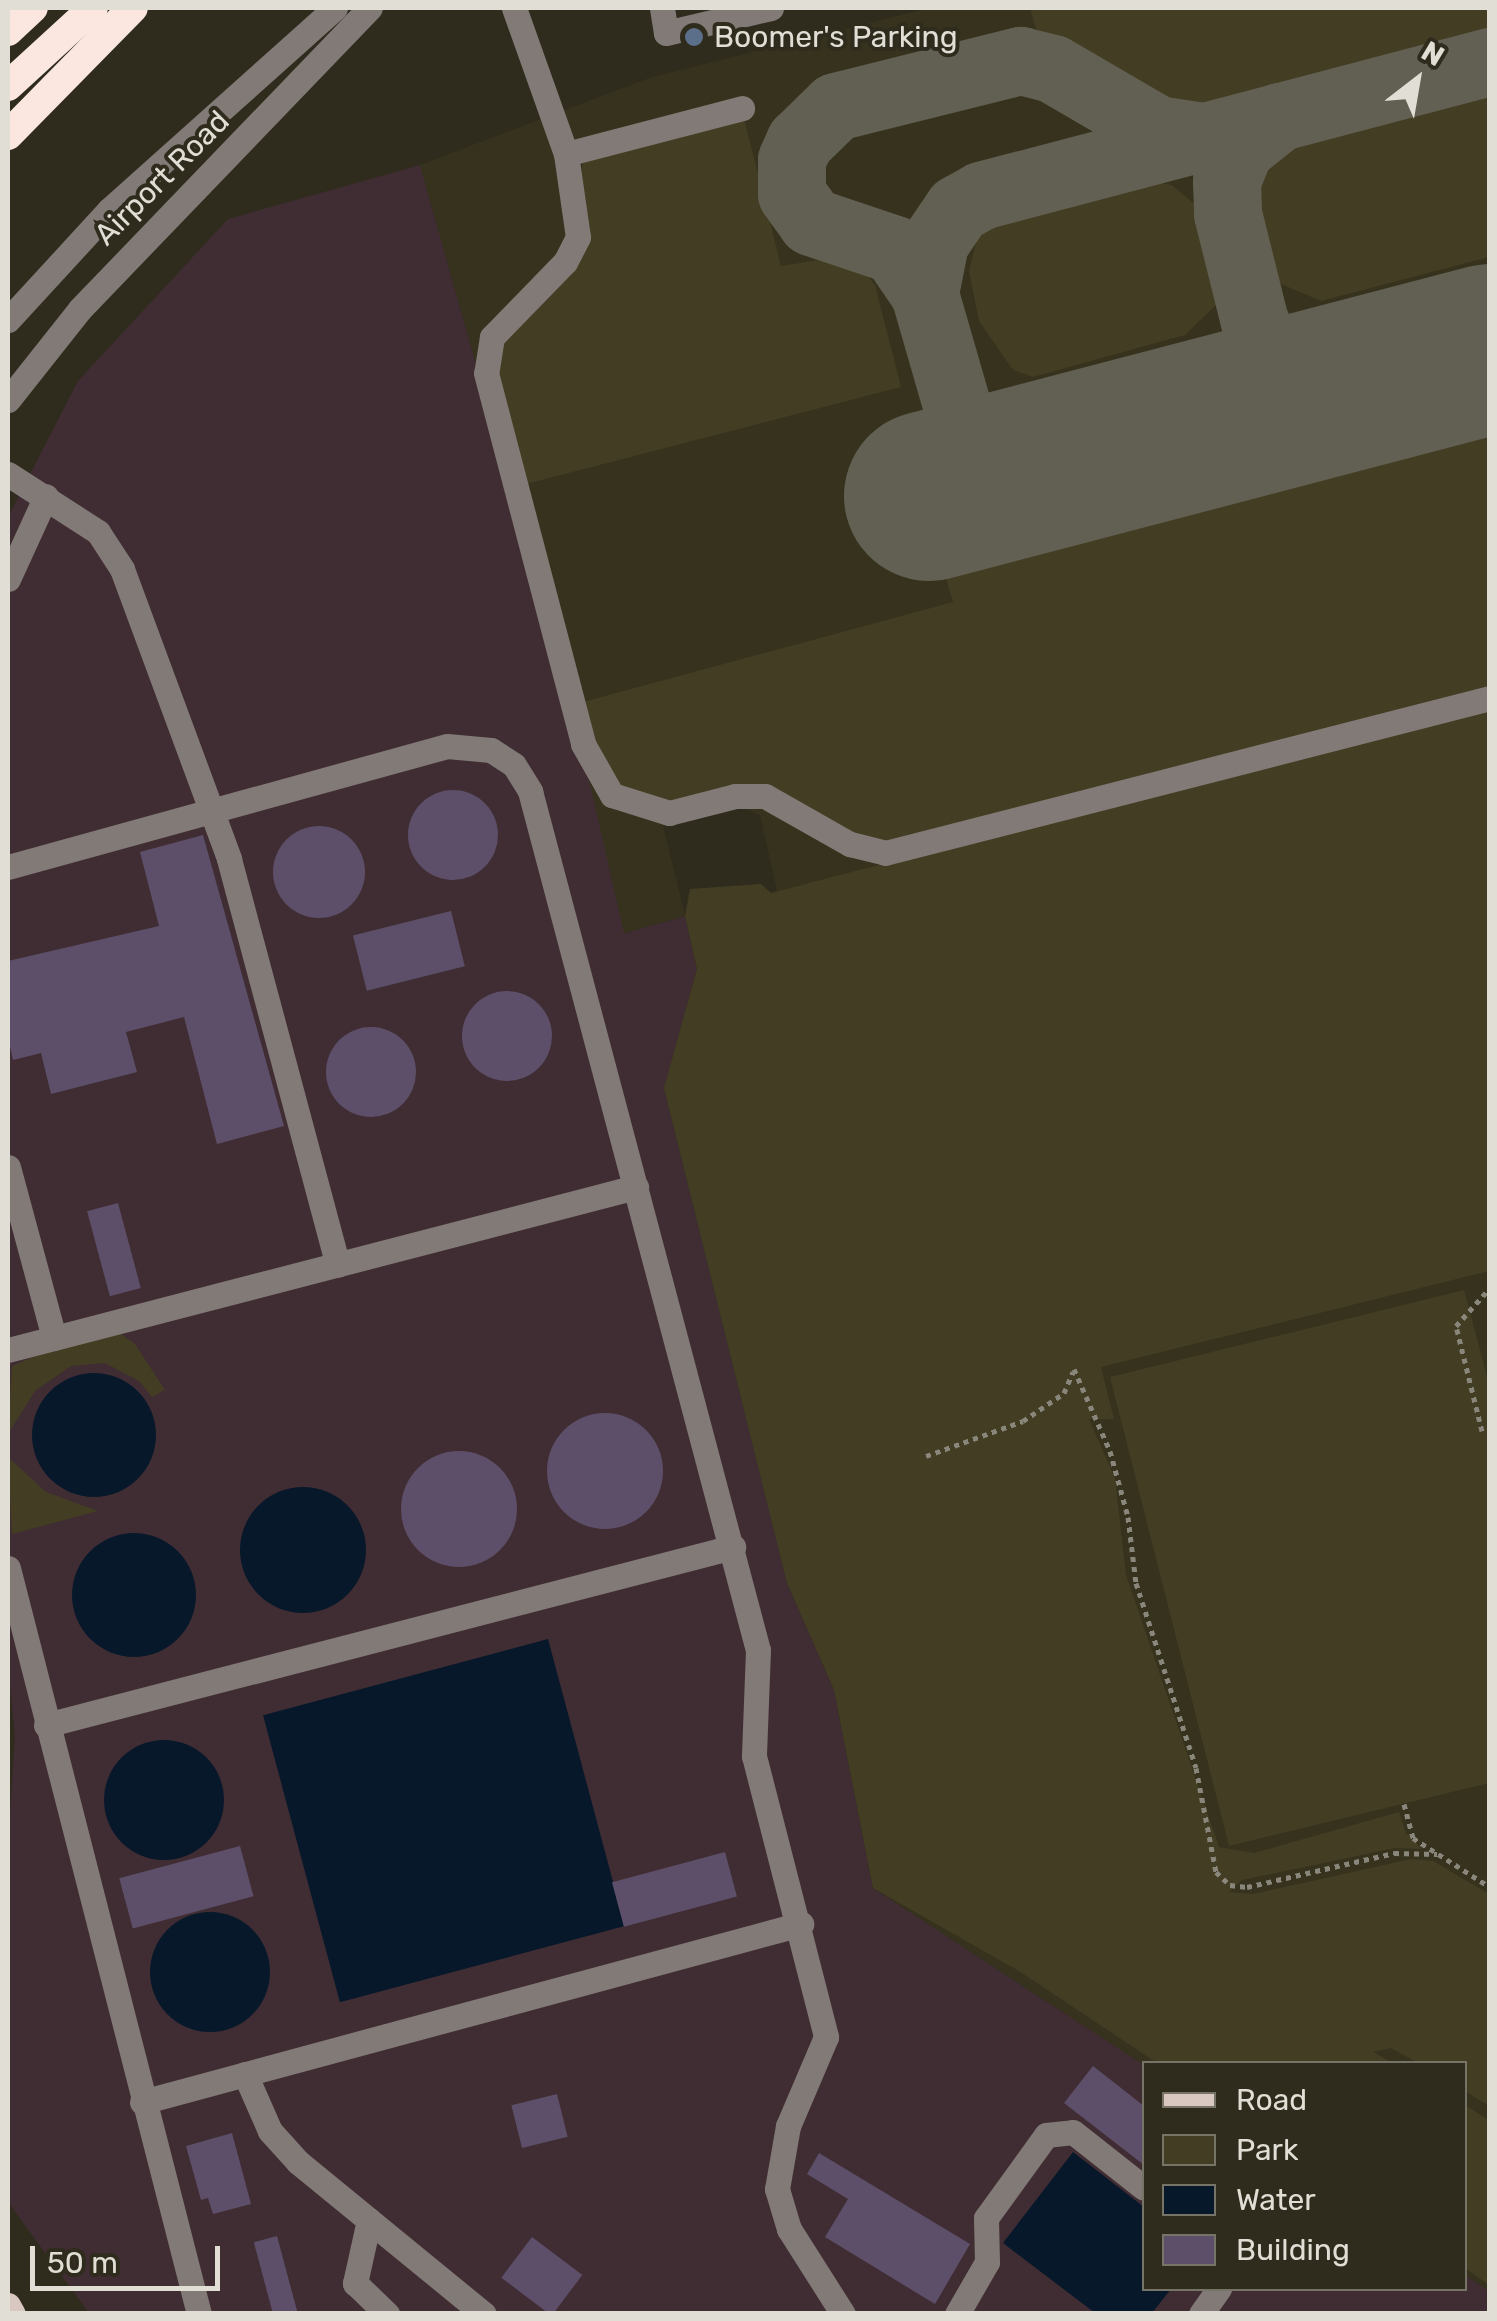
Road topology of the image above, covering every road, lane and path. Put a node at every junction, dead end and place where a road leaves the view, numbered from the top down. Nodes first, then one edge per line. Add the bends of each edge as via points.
1 (34, 8) edge
2 (93, 8) edge
3 (134, 8) edge
4 (335, 8) edge
5 (370, 8) edge
6 (514, 8) edge
7 (662, 8) edge
8 (771, 8) edge
9 (8, 31) edge
10 (8, 86) edge
11 (742, 108) dead end
12 (8, 134) edge
13 (566, 154) junction
14 (8, 320) edge
15 (8, 400) edge
16 (8, 474) edge
17 (46, 496) junction
18 (8, 579) edge
19 (1490, 698) edge
20 (211, 813) junction
21 (8, 867) edge
22 (8, 1167) edge
23 (636, 1186) junction
24 (338, 1265) junction
25 (1490, 1288) edge
26 (54, 1338) junction
27 (8, 1350) edge
28 (1482, 1432) dead end
29 (926, 1456) dead end
30 (732, 1547) junction
31 (8, 1568) edge
32 (46, 1725) junction
33 (1404, 1804) dead end
34 (1437, 1854) junction
35 (1490, 1888) edge
36 (801, 1924) junction
37 (245, 2074) junction
38 (142, 2102) junction
39 (1142, 2186) edge
40 (369, 2220) junction
41 (1217, 2291) edge
42 (8, 2305) edge
43 (13, 2314) edge
44 (199, 2314) edge
45 (387, 2314) edge
46 (484, 2314) edge
47 (843, 2314) edge
48 (957, 2314) edge
49 (1201, 2314) edge

1 - 9 highway
2 - 10 highway
3 - 12 highway
4 - 14 street, Airport Road via 121,198
5 - 15 street, Airport Road via 80,308
6 - 13 street
7 - 8 street via 666,34
11 - 13 street
13 - 19 street via 578,237 565,262 492,336 484,362 582,744 612,795 669,813 734,796 766,796 850,844 885,853
16 - 17 street
17 - 18 street
17 - 20 street via 112,550
20 - 21 street via 93,839
20 - 23 street via 446,746 480,747 514,765 530,790
20 - 24 street
22 - 26 street
23 - 24 street
23 - 30 street
24 - 26 street
25 - 28 path via 1456,1326
26 - 27 street
29 - 34 path via 1024,1421 1064,1393 1074,1369 1110,1451 1136,1583 1196,1768 1216,1872 1230,1885 1247,1886 1394,1852
30 - 32 street
30 - 36 street via 758,1650 754,1756
31 - 32 street
32 - 38 street
33 - 34 path via 1413,1838
34 - 35 path
36 - 37 street
36 - 47 street via 826,2037 788,2126 777,2189 790,2229
37 - 38 street
37 - 40 street via 270,2131
38 - 44 street
39 - 48 street via 1073,2132 1046,2135 986,2218 988,2262
40 - 45 street via 355,2283
40 - 46 street
41 - 49 street
42 - 43 main road

